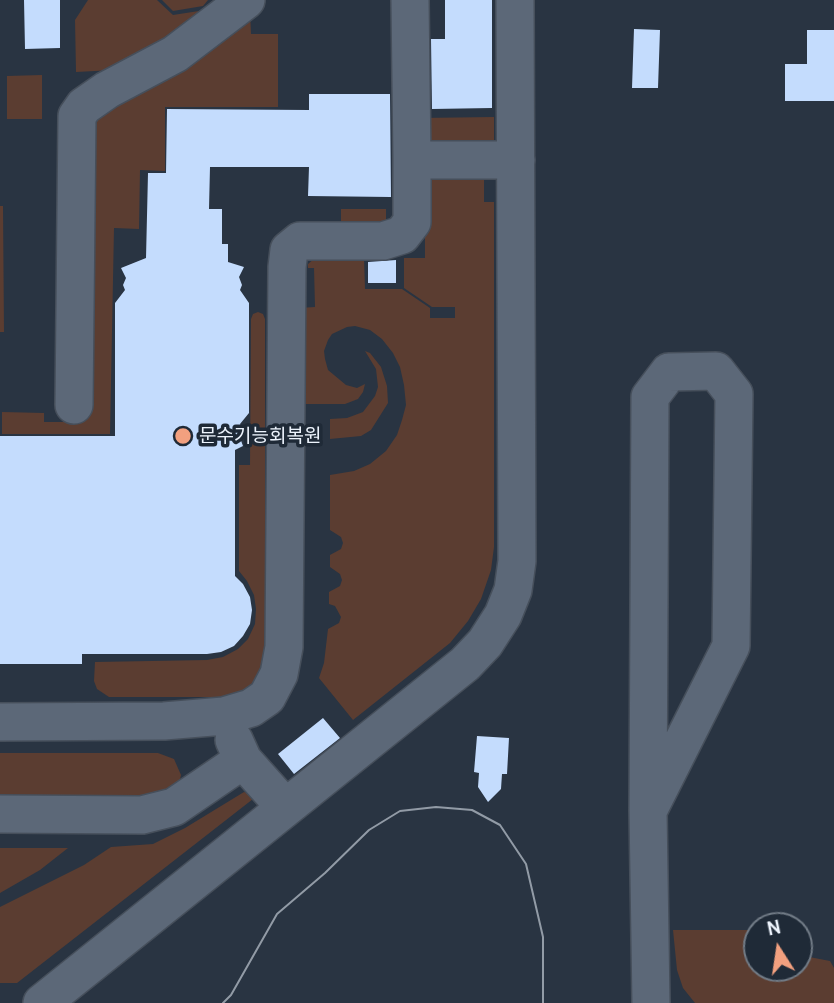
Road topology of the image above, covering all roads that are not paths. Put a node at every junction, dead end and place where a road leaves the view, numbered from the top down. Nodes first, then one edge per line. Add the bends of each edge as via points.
1 (246, 0) edge
2 (410, 0) edge
3 (515, 0) edge
4 (412, 160) junction
5 (516, 160) junction
6 (74, 405) dead end
7 (224, 716) junction
8 (0, 722) edge
9 (243, 760) junction
10 (285, 807) junction
11 (648, 811) junction
12 (0, 814) edge
13 (42, 1003) edge
14 (651, 1003) edge

1 - 6 street via 175,54 107,90 77,116
2 - 4 street
3 - 5 street
4 - 5 street
4 - 7 street via 412,222 402,235 383,241 300,241 289,250 284,647 279,674 267,697
5 - 10 street via 517,561 513,590 485,643 465,664
7 - 8 street
7 - 9 street
9 - 10 street
9 - 12 street via 174,807 142,815
10 - 13 street
11 - 11 street via 650,397 669,372 716,371 734,394 731,646
11 - 14 street

